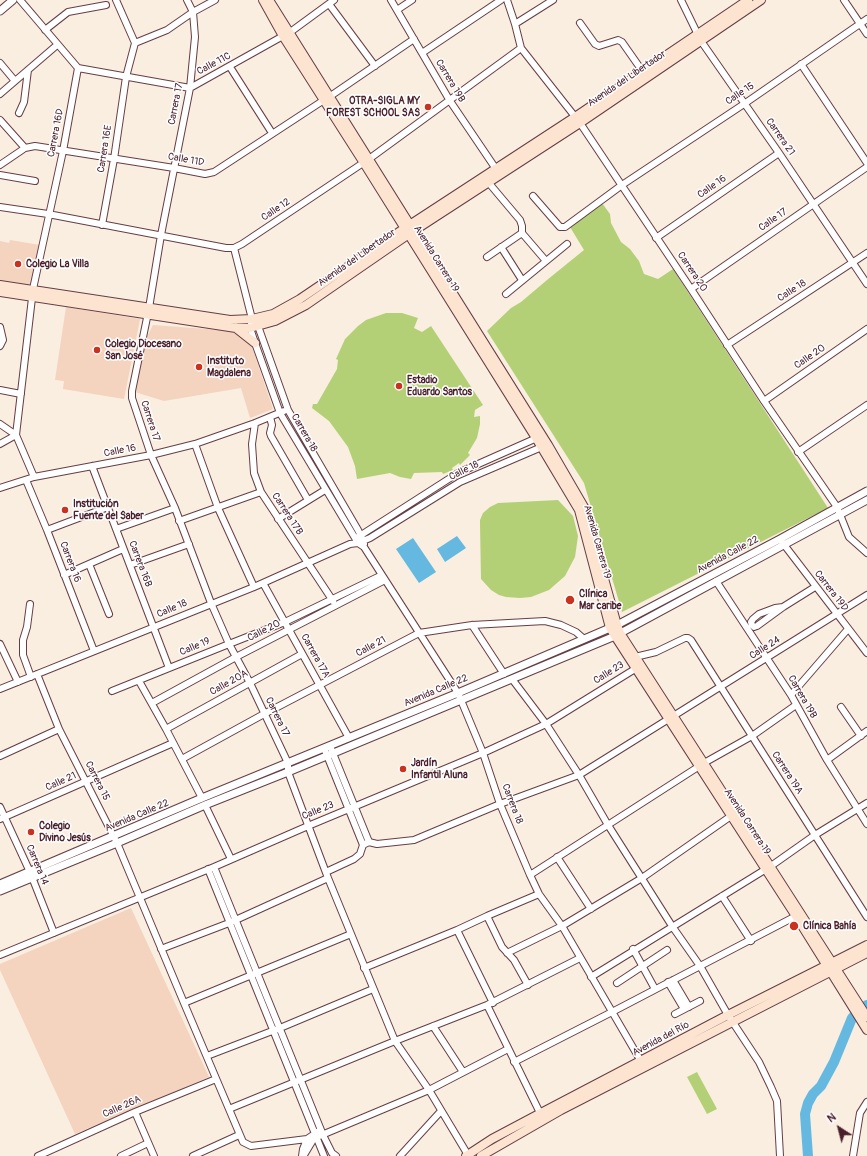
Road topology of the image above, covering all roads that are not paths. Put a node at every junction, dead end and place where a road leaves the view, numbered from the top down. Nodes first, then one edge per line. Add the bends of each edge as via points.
1 (13, 0) edge
2 (20, 0) edge
3 (116, 0) edge
4 (187, 0) edge
5 (215, 0) edge
6 (262, 0) edge
7 (269, 0) edge
8 (391, 0) edge
9 (412, 0) edge
10 (501, 0) edge
11 (507, 0) edge
12 (553, 0) edge
13 (681, 0) edge
14 (748, 0) edge
15 (760, 0) edge
16 (844, 0) edge
17 (332, 2) edge
18 (106, 5) dead end
19 (397, 10) junction
20 (0, 11) edge
21 (193, 12) junction
22 (867, 19) edge
23 (580, 23) dead end
24 (515, 24) junction
25 (860, 24) junction
26 (45, 30) junction
27 (867, 34) edge
28 (286, 35) junction
29 (699, 37) junction
30 (414, 39) junction
31 (135, 43) junction
32 (57, 45) junction
33 (521, 48) junction
34 (422, 53) junction
35 (0, 63) edge
36 (801, 64) junction
37 (375, 66) junction
38 (230, 67) junction
39 (78, 68) junction
40 (28, 70) junction
41 (643, 72) junction
42 (126, 77) junction
43 (15, 81) junction
44 (190, 88) junction
45 (0, 94) edge
46 (326, 98) junction
47 (450, 101) junction
48 (744, 104) junction
49 (18, 113) dead end
50 (0, 120) edge
51 (577, 120) junction
52 (272, 133) junction
53 (25, 148) junction
54 (63, 151) junction
55 (779, 153) junction
56 (114, 159) junction
57 (367, 161) junction
58 (867, 164) edge
59 (0, 165) edge
60 (867, 167) edge
61 (174, 168) junction
62 (496, 169) junction
63 (0, 175) edge
64 (34, 181) dead end
65 (488, 182) junction
66 (622, 185) junction
67 (533, 196) dead end
68 (813, 204) junction
69 (0, 207) edge
70 (48, 214) junction
71 (102, 225) junction
72 (409, 230) junction
73 (522, 234) junction
74 (161, 235) junction
75 (656, 238) junction
76 (568, 244) dead end
77 (501, 247) junction
78 (234, 248) junction
79 (867, 253) edge
80 (487, 257) dead end
81 (546, 261) junction
82 (853, 263) junction
83 (522, 280) junction
84 (867, 284) edge
85 (0, 285) edge
86 (691, 289) junction
87 (0, 292) edge
88 (33, 293) junction
89 (506, 294) dead end
90 (148, 312) junction
91 (252, 319) junction
92 (254, 327) junction
93 (0, 328) edge
94 (236, 328) junction
95 (867, 329) edge
96 (255, 343) junction
97 (727, 345) junction
98 (0, 346) edge
99 (0, 390) edge
100 (21, 394) junction
101 (764, 401) junction
102 (867, 405) edge
103 (288, 410) junction
104 (280, 413) junction
105 (270, 417) junction
106 (255, 423) junction
107 (0, 424) edge
108 (16, 435) junction
109 (539, 437) junction
110 (0, 444) edge
111 (195, 444) junction
112 (544, 446) junction
113 (798, 452) junction
114 (151, 455) junction
115 (92, 466) junction
116 (34, 477) junction
117 (26, 480) junction
118 (0, 488) edge
119 (325, 490) junction
120 (867, 491) edge
121 (261, 492) junction
122 (308, 500) junction
123 (867, 500) edge
124 (108, 507) junction
125 (175, 508) junction
126 (218, 508) junction
127 (837, 508) junction
128 (840, 515) junction
129 (278, 518) junction
130 (179, 521) junction
131 (116, 529) junction
132 (47, 530) junction
133 (360, 541) junction
134 (782, 542) junction
135 (189, 544) junction
136 (123, 549) junction
137 (867, 553) edge
138 (308, 562) junction
139 (89, 564) junction
140 (130, 565) junction
141 (64, 575) junction
142 (384, 577) junction
143 (716, 581) junction
144 (263, 583) junction
145 (254, 587) junction
146 (815, 587) junction
147 (867, 595) edge
148 (331, 599) junction
149 (212, 603) junction
150 (30, 604) dead end
151 (335, 605) junction
152 (782, 607) junction
153 (109, 614) dead end
154 (836, 614) junction
155 (285, 622) junction
156 (472, 625) junction
157 (154, 627) junction
158 (614, 627) junction
159 (848, 629) junction
160 (289, 630) junction
161 (420, 633) junction
162 (618, 635) junction
163 (584, 639) junction
164 (691, 640) joint
165 (0, 644) edge
166 (229, 644) junction
167 (2, 651) edge
168 (94, 651) junction
169 (302, 654) junction
170 (867, 654) edge
171 (236, 657) junction
172 (635, 657) junction
173 (767, 658) junction
174 (169, 668) junction
175 (635, 669) junction
176 (37, 674) junction
177 (504, 674) junction
178 (31, 676) junction
179 (512, 679) junction
180 (139, 681) junction
181 (18, 682) junction
182 (250, 683) junction
183 (320, 686) junction
184 (720, 687) junction
185 (0, 689) edge
186 (112, 692) dead end
187 (791, 695) junction
188 (459, 697) junction
189 (152, 702) junction
190 (796, 706) junction
191 (841, 707) dead end
192 (264, 714) junction
193 (670, 718) junction
194 (546, 724) junction
195 (59, 729) junction
196 (166, 729) junction
197 (867, 732) edge
198 (752, 736) junction
199 (861, 736) junction
200 (349, 738) junction
201 (173, 743) junction
202 (328, 751) junction
203 (483, 753) junction
204 (0, 756) edge
205 (182, 759) junction
206 (827, 760) junction
207 (288, 763) junction
208 (701, 765) junction
209 (288, 772) junction
210 (579, 775) junction
211 (86, 782) junction
212 (204, 801) junction
213 (867, 803) edge
214 (500, 804) junction
215 (0, 807) edge
216 (351, 809) junction
217 (857, 810) junction
218 (731, 816) junction
219 (3, 818) edge
220 (867, 824) edge
221 (608, 825) junction
222 (308, 826) junction
223 (815, 835) junction
224 (115, 840) junction
225 (366, 843) junction
226 (557, 857) junction
227 (231, 859) junction
228 (211, 868) junction
229 (768, 868) junction
230 (326, 872) junction
231 (31, 875) junction
232 (530, 875) junction
233 (328, 878) junction
234 (642, 878) junction
235 (0, 884) edge
236 (0, 891) edge
237 (539, 894) junction
238 (722, 896) junction
239 (140, 897) junction
240 (591, 909) junction
241 (487, 916) junction
242 (796, 916) junction
243 (867, 918) edge
244 (235, 920) junction
245 (229, 923) junction
246 (562, 926) junction
247 (672, 926) junction
248 (457, 930) junction
249 (54, 933) junction
250 (351, 934) junction
251 (751, 941) junction
252 (867, 945) edge
253 (161, 949) junction
254 (633, 950) junction
255 (667, 950) dead end
256 (867, 953) edge
257 (507, 954) junction
258 (0, 955) edge
259 (580, 958) junction
260 (642, 966) junction
261 (700, 966) junction
262 (831, 967) junction
263 (364, 968) junction
264 (258, 974) junction
265 (251, 976) junction
266 (591, 977) junction
267 (671, 981) junction
268 (617, 983) dead end
269 (528, 985) junction
270 (373, 989) junction
271 (655, 989) junction
272 (700, 1001) dead end
273 (184, 1003) junction
274 (490, 1004) junction
275 (856, 1006) junction
276 (686, 1008) junction
277 (612, 1012) junction
278 (675, 1014) dead end
279 (867, 1017) edge
280 (731, 1018) junction
281 (433, 1026) junction
282 (280, 1028) junction
283 (274, 1030) junction
284 (867, 1030) edge
285 (395, 1041) junction
286 (508, 1049) junction
287 (207, 1056) junction
288 (514, 1062) junction
289 (642, 1064) junction
290 (464, 1072) junction
291 (216, 1079) junction
292 (298, 1081) junction
293 (429, 1090) junction
294 (867, 1102) edge
295 (229, 1109) junction
296 (441, 1111) junction
297 (135, 1112) junction
298 (542, 1117) junction
299 (319, 1134) junction
300 (239, 1135) junction
301 (307, 1139) junction
302 (148, 1143) junction
303 (303, 1155) edge
304 (467, 1155) edge
305 (38, 1156) edge
306 (121, 1156) edge
307 (154, 1156) edge
308 (193, 1156) edge
309 (324, 1156) edge
310 (336, 1156) edge
311 (400, 1156) edge
312 (481, 1156) edge
313 (780, 1156) edge
314 (852, 1156) edge

1 - 20 street
2 - 26 street
3 - 31 street
4 - 21 street
5 - 21 street
6 - 28 main road, Avenida Carrera 19
7 - 28 main road, Avenida Carrera 19
8 - 19 street, Carrera 19B
9 - 19 street
10 - 34 street
11 - 24 street, Carrera 20
12 - 24 street
13 - 29 street, Carrera 21
14 - 29 main road, Avenida del Libertador
15 - 29 main road, Avenida del Libertador
16 - 25 street
17 - 28 street, Calle 11C
17 - 37 street
18 - 26 street via 68,12
19 - 30 street, Carrera 19B
21 - 31 street via 167,30
21 - 44 street, Carrera 17 via 195,37
22 - 25 street, Calle 15
23 - 41 street via 599,46 618,40 622,42
24 - 33 street, Carrera 20
25 - 27 street
25 - 36 street, Calle 15
26 - 32 street
28 - 38 street, Calle 11C
28 - 46 main road, Avenida Carrera 19
29 - 41 main road, Avenida del Libertador
29 - 48 street, Carrera 21
29 - 51 main road, Avenida del Libertador
30 - 34 street, Carrera 19B
30 - 37 street, Calle 11D
31 - 42 street
32 - 39 street
32 - 40 street
33 - 47 street, Calle 12
33 - 51 street, Carrera 20
34 - 47 street, Carrera 19B
35 - 43 street
36 - 48 street, Calle 15
36 - 58 street
37 - 46 street, Calle 11D
38 - 44 street, Calle 11C
38 - 52 street
39 - 42 street, Calle 11C
39 - 54 street, Carrera 16D
40 - 43 street
40 - 49 street via 24,102
41 - 51 main road, Avenida del Libertador
42 - 44 street, Calle 11C
42 - 56 street, Carrera 16E
43 - 45 street
44 - 61 street, Carrera 17
46 - 52 street, Calle 11D
46 - 57 main road, Avenida Carrera 19
47 - 57 street, Calle 12
47 - 62 street, Carrera 19B
48 - 55 street, Carrera 21
48 - 66 street, Calle 15
50 - 53 street
51 - 62 main road, Avenida del Libertador
51 - 65 main road, Avenida del Libertador
51 - 66 street, Carrera 20
52 - 61 street, Calle 11D via 214,172 205,174
53 - 54 street, Calle 11D via 35,146
53 - 59 street
54 - 56 street, Calle 11D
54 - 70 street, Carrera 16D
55 - 68 street, Carrera 21
55 - 75 street, Calle 16
56 - 61 street, Calle 11D
56 - 71 street, Carrera 16E
57 - 72 main road, Avenida Carrera 19
57 - 78 street, Calle 12
60 - 68 street, Calle 17
61 - 74 street, Carrera 17
62 - 72 main road, Avenida del Libertador
63 - 64 street
65 - 72 main road, Avenida del Libertador
65 - 73 street via 520,220
66 - 67 street, Calle 15 via 562,228
66 - 75 street, Carrera 20
68 - 82 street, Carrera 21
68 - 86 street, Calle 17
69 - 70 street
70 - 71 street
70 - 88 street, Carrera 16D
71 - 74 street
72 - 91 main road, Avenida del Libertador via 300,299 273,314
72 - 92 main road, Avenida del Libertador via 306,305 275,321
72 - 109 main road, Avenida Carrera 19
73 - 77 street
73 - 81 street
74 - 78 street
74 - 90 street, Carrera 17
75 - 86 street, Carrera 20
76 - 81 street
77 - 80 street
77 - 83 street
78 - 91 street
79 - 82 street, Calle 18
81 - 83 street
82 - 84 street, Carrera 21
82 - 97 street, Calle 18
83 - 89 street
85 - 88 main road, Avenida del Libertador
86 - 97 street, Carrera 20
87 - 88 main road, Avenida del Libertador
88 - 90 main road, Avenida del Libertador
88 - 100 street, Carrera 16D
90 - 91 main road, Avenida del Libertador via 230,320
90 - 94 main road, Avenida del Libertador
90 - 114 street, Carrera 17 via 132,398
91 - 92 street
92 - 94 main road, Avenida del Libertador
92 - 96 street, Carrera 18
92 - 103 street, Carrera 18
93 - 98 street via 3,340
94 - 96 main road
95 - 101 street, Calle 20
96 - 104 street, Carrera 18
97 - 101 street, Carrera 20
99 - 100 street
100 - 108 street, Carrera 16D
101 - 113 street, Carrera 20
102 - 113 street
103 - 104 street, Calle 16
103 - 133 street, Carrera 18
104 - 105 street, Calle 16
104 - 119 street, Carrera 18
105 - 106 street, Calle 16
105 - 122 street via 271,436
106 - 111 street, Calle 16
106 - 121 street, Carrera 17B via 252,444 254,473
107 - 108 street
108 - 110 street
108 - 116 street
109 - 112 main road, Avenida Carrera 19
109 - 133 street, Calle 18 via 458,473
111 - 114 street, Calle 16
111 - 126 street
112 - 133 street, Calle 18 via 460,482 370,538
112 - 158 main road, Avenida Carrera 19 via 579,510
113 - 127 street, Carrera 20
114 - 115 street, Calle 16
114 - 125 street, Carrera 17
115 - 116 street, Calle 16
115 - 124 street, Carrera 16B
116 - 117 street, Calle 16
117 - 118 street, Calle 16
117 - 132 street, Carrera 16
119 - 122 street
119 - 133 street, Carrera 18
120 - 127 street, Avenida Calle 22
121 - 126 street
121 - 129 street, Carrera 17B
122 - 129 street
123 - 128 street, Avenida Calle 22
124 - 131 street, Carrera 16B
124 - 132 street
125 - 130 street, Carrera 17
125 - 131 street
126 - 130 street
126 - 145 street
127 - 128 street, Carrera 20
127 - 134 street, Avenida Calle 22
128 - 134 street, Avenida Calle 22
128 - 137 street, Carrera 20 via 849,537
129 - 138 street, Carrera 17B
130 - 135 street, Carrera 17
131 - 136 street, Carrera 16B
132 - 141 street, Carrera 16
133 - 138 street, Calle 18
133 - 142 street, Carrera 18
134 - 143 street, Avenida Calle 22
134 - 146 street, Carrera 19D
134 - 158 street, Avenida Calle 22
135 - 140 street
135 - 149 street, Carrera 17
136 - 139 street
136 - 140 street, Carrera 16B
138 - 144 street, Calle 18
138 - 148 street, Carrera 17B
139 - 141 street
139 - 153 street
140 - 157 street, Carrera 16B
141 - 168 street, Carrera 16
142 - 148 street, Calle 20
142 - 151 street, Calle 20
142 - 161 street, Carrera 18
143 - 162 street, Avenida Calle 22
143 - 173 street, Carrera 19B
144 - 145 street, Calle 18
144 - 155 street, Carrera 17A
145 - 149 street, Calle 18
146 - 152 street
146 - 154 street, Carrera 19D
147 - 154 street, Calle 24
148 - 151 street, Carrera 17B
148 - 155 street, Calle 20
149 - 157 street, Calle 18
149 - 166 street, Carrera 17
150 - 178 street via 23,640 23,655
151 - 160 street, Calle 20
152 - 152 street via 759,614 751,622 752,625 757,626
154 - 159 street, Carrera 19D
154 - 173 street, Calle 24
155 - 160 street, Carrera 17A
155 - 166 street, Calle 19
156 - 161 street, Calle 21
156 - 163 street, Calle 21 via 545,621 561,625
156 - 177 street
157 - 168 street, Calle 18
157 - 174 street, Carrera 16B
158 - 162 main road, Avenida Carrera 19
158 - 163 street, Avenida Calle 22
159 - 170 street, Carrera 19D
159 - 187 street
160 - 169 street, Carrera 17A
160 - 171 street, Calle 20
161 - 183 street, Calle 21
161 - 188 street, Carrera 18
162 - 172 main road, Avenida Carrera 19
162 - 175 main road, Avenida Carrera 19
162 - 179 street, Avenida Calle 22
163 - 177 street, Avenida Calle 22
164 - 172 street, Calle 23 via 685,638 656,652
164 - 184 street, Carrera 19A
165 - 167 street
166 - 171 street, Carrera 17
166 - 174 street, Calle 19
167 - 181 street
168 - 176 street, Calle 18
169 - 182 street, Calle 20A
169 - 183 street, Carrera 17A
171 - 182 street, Carrera 17
171 - 189 street, Calle 20
172 - 193 main road, Avenida Carrera 19
173 - 184 street, Calle 24
173 - 187 street, Carrera 19B
174 - 180 street, Calle 19
175 - 193 main road, Avenida Carrera 19
175 - 194 street, Calle 23
176 - 178 street, Calle 18
176 - 195 street, Carrera 15
177 - 188 street, Avenida Calle 22
178 - 181 street, Calle 18
179 - 188 street, Avenida Calle 22
179 - 194 street
180 - 186 street, Calle 19
180 - 189 street
181 - 185 street, Calle 18
182 - 192 street, Carrera 17
182 - 196 street, Calle 20A
183 - 192 street, Calle 21
183 - 200 street, Carrera 17A
184 - 193 street, Calle 24
184 - 198 street, Carrera 19A
187 - 190 street, Carrera 19B
188 - 200 street, Avenida Calle 22
188 - 202 street, Avenida Calle 22
188 - 203 street, Carrera 18
189 - 196 street
190 - 198 street
190 - 206 street, Carrera 19B
191 - 199 street
192 - 205 street, Calle 21
192 - 207 street, Carrera 17
193 - 208 main road, Avenida Carrera 19
193 - 210 street, Calle 24
194 - 203 street, Calle 23
194 - 210 street
195 - 204 street
195 - 211 street, Carrera 15
196 - 201 street
197 - 199 street
198 - 208 street
198 - 223 street, Carrera 19A
199 - 206 street
200 - 202 street, Avenida Calle 22
201 - 205 street
201 - 211 street, Calle 21
202 - 207 street, Avenida Calle 22
202 - 209 street, Avenida Calle 22
202 - 216 street
203 - 214 street, Carrera 18
203 - 216 street, Calle 23
205 - 212 street
206 - 217 street, Carrera 19B
207 - 209 street
207 - 212 street, Avenida Calle 22
208 - 218 main road, Avenida Carrera 19
208 - 221 street
208 - 229 main road, Avenida Carrera 19
209 - 212 street, Avenida Calle 22
209 - 222 street
210 - 214 street, Calle 24
210 - 221 street
211 - 219 street, Calle 21
211 - 224 street, Carrera 15
212 - 224 street, Avenida Calle 22
212 - 227 street
213 - 217 street
214 - 225 street, Calle 24 via 414,840
214 - 232 street, Carrera 18
215 - 219 street, Carrera 14
216 - 222 street, Calle 23
216 - 225 street
217 - 220 street, Carrera 19B
217 - 223 street
218 - 229 main road, Avenida Carrera 19
218 - 234 street
219 - 231 street, Carrera 14
221 - 226 street
221 - 234 street
222 - 227 street, Calle 23
222 - 230 street
223 - 229 street
223 - 243 street, Carrera 19A
224 - 231 street, Avenida Calle 22
224 - 239 street, Carrera 15
225 - 230 street via 354,859
226 - 232 street
226 - 240 street
227 - 228 street, Calle 23
228 - 239 street, Calle 23
228 - 244 street
228 - 245 street
229 - 238 street
229 - 242 main road, Avenida Carrera 19
229 - 262 main road, Avenida Carrera 19
230 - 233 street
231 - 235 street, Avenida Calle 22
231 - 236 street, Avenida Calle 22
231 - 249 street, Carrera 14
232 - 237 street, Carrera 18
233 - 244 street
233 - 250 street
234 - 240 street
234 - 247 street
237 - 241 street
237 - 246 street, Carrera 18
238 - 247 street
238 - 251 street
239 - 249 street, Calle 23
239 - 253 street, Carrera 15
240 - 246 street
241 - 248 street
241 - 257 street
242 - 251 street
242 - 262 main road, Avenida Carrera 19
244 - 245 street
244 - 264 street
245 - 253 street
245 - 265 street
246 - 257 street
246 - 259 street, Carrera 18
247 - 254 street
247 - 261 street
248 - 263 street
248 - 274 street
249 - 258 street, Calle 23
250 - 263 street
250 - 264 street
251 - 261 street
252 - 262 main road, Avenida del Río
253 - 273 street, Carrera 15
254 - 260 street
254 - 266 street
255 - 260 street
256 - 262 main road, Avenida del Río
257 - 269 street via 514,960
259 - 266 street, Carrera 18
259 - 269 street
260 - 268 street
260 - 271 street
261 - 267 street
261 - 280 street
262 - 275 main road, Avenida Carrera 19
262 - 280 main road, Avenida del Río
263 - 270 street
264 - 265 street
264 - 282 street
265 - 273 street
265 - 283 street
266 - 277 street, Carrera 18
267 - 271 street
267 - 276 street
269 - 274 street
270 - 282 street
270 - 285 street
271 - 277 street
272 - 276 street
273 - 287 street, Carrera 15
274 - 281 street
274 - 286 street
275 - 279 main road, Avenida Carrera 19
275 - 284 main road, Avenida Carrera 19
276 - 278 street
277 - 288 street
277 - 289 street, Carrera 18
280 - 289 main road, Avenida del Río
280 - 313 street via 759,1062 776,1101
281 - 285 street
281 - 290 street
282 - 283 street
282 - 292 street
283 - 287 street
283 - 292 street
285 - 292 street
285 - 293 street
286 - 288 street
286 - 290 street
287 - 291 street, Carrera 15
288 - 298 street
289 - 298 main road, Avenida del Río
290 - 293 street
291 - 295 street, Carrera 15
291 - 297 street, Calle 26A
292 - 295 street
292 - 299 street
293 - 296 street
293 - 299 street
294 - 314 street via 860,1113
295 - 300 street, Carrera 15
296 - 304 street
296 - 311 street
297 - 302 street
297 - 305 street, Calle 26A
298 - 304 main road, Avenida del Río via 492,1140
298 - 312 main road, Avenida del Río
299 - 301 street
299 - 303 street
299 - 309 street
299 - 310 street
300 - 301 street via 243,1142 250,1146
300 - 308 street
301 - 303 street
302 - 306 street
302 - 307 street

